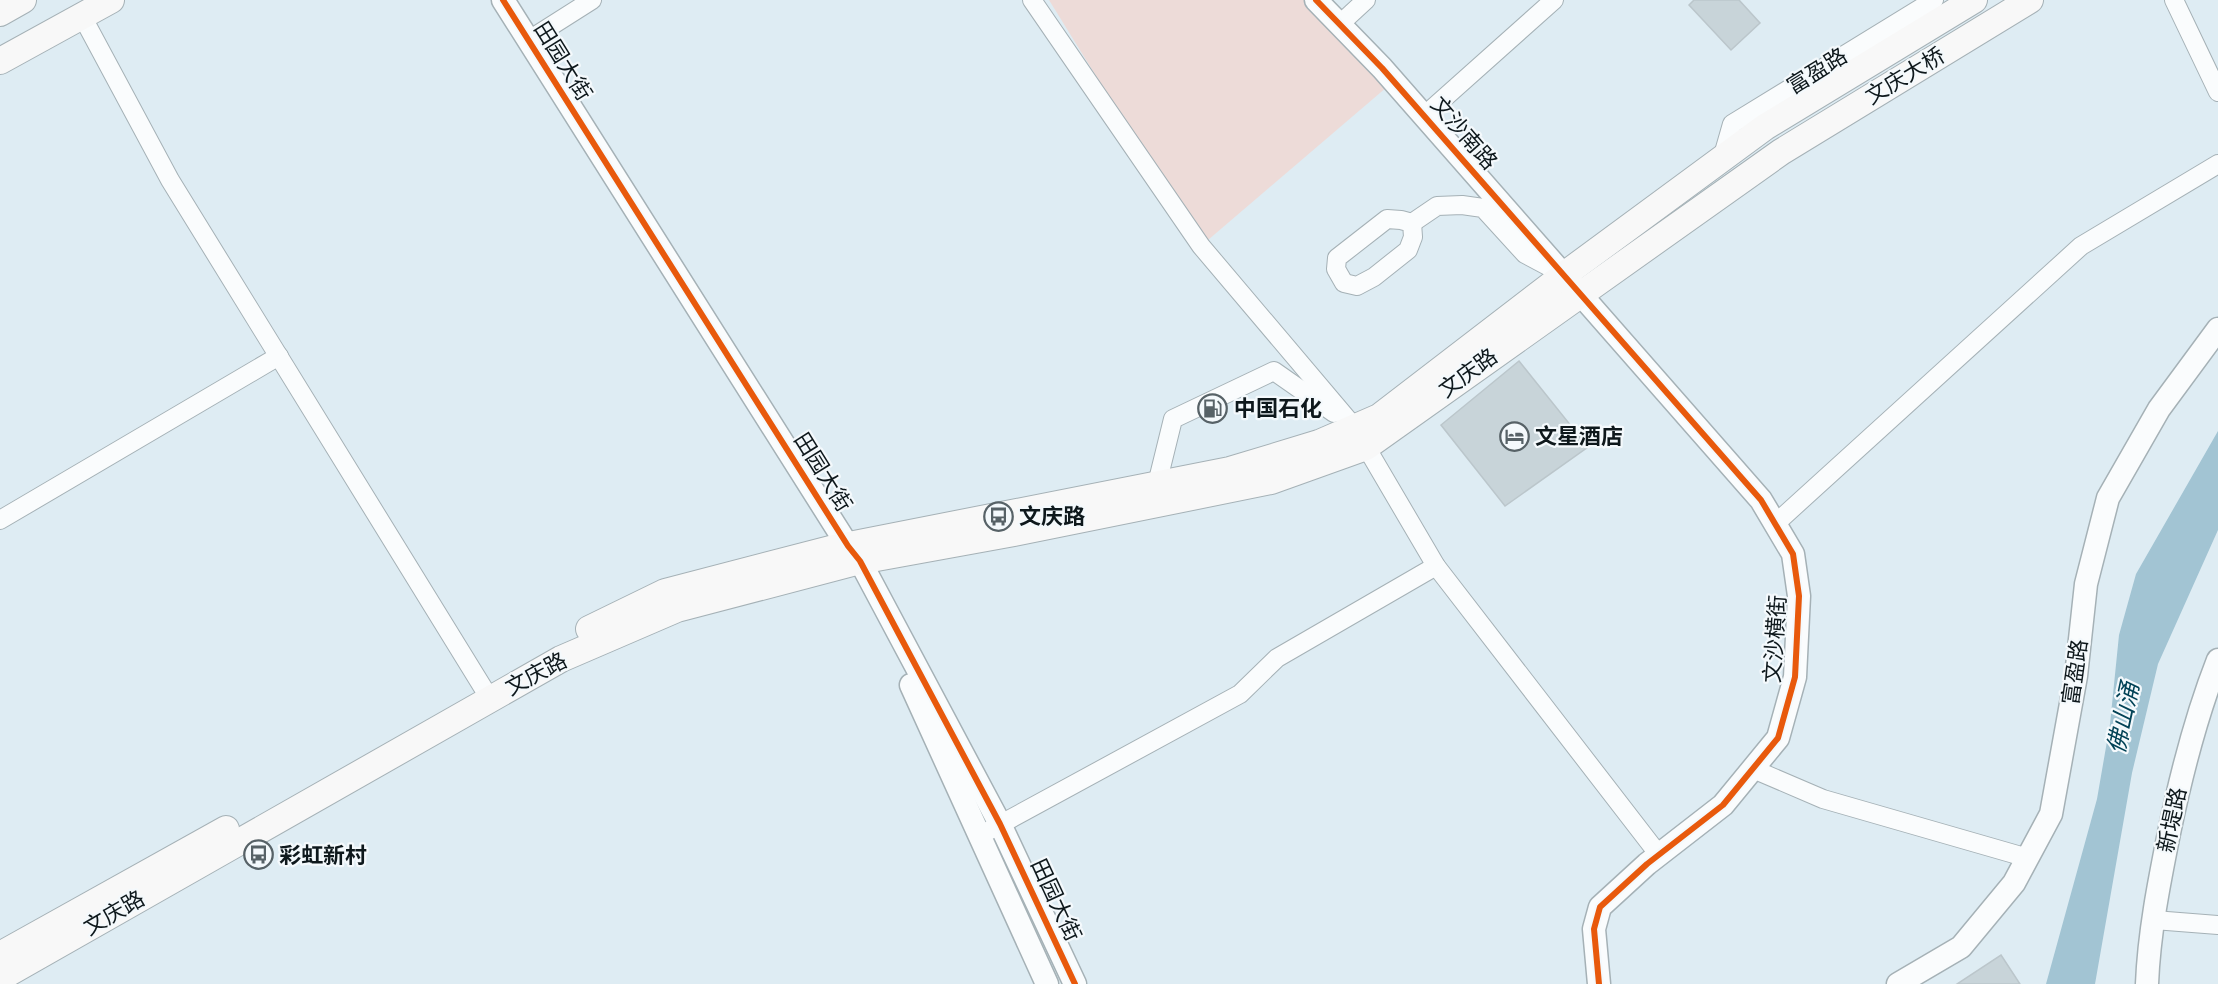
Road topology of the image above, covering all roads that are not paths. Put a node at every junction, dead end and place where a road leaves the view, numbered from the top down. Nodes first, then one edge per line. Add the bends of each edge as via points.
1 (23, 0) edge
2 (111, 0) edge
3 (503, 0) edge
4 (592, 0) edge
5 (1032, 0) edge
6 (1316, 0) edge
7 (1366, 0) edge
8 (1554, 0) edge
9 (1934, 0) edge
10 (1974, 0) edge
11 (2030, 0) edge
12 (2174, 0) edge
13 (0, 13) edge
14 (82, 16) junction
15 (1340, 24) junction
16 (529, 40) junction
17 (0, 61) edge
18 (2218, 92) edge
19 (1424, 116) junction
20 (1765, 127) joint
21 (1781, 152) joint
22 (1722, 159) junction
23 (2218, 164) edge
24 (1412, 223) dead end
25 (1572, 284) junction
26 (2218, 329) edge
27 (279, 356) junction
28 (1360, 438) junction
29 (1157, 484) junction
30 (0, 520) edge
31 (1775, 524) junction
32 (851, 557) junction
33 (1436, 566) junction
34 (2218, 660) edge
35 (486, 692) junction
36 (1753, 769) junction
37 (1000, 824) junction
38 (979, 836) junction
39 (1659, 855) junction
40 (2028, 858) junction
41 (2154, 920) junction
42 (2218, 925) edge
43 (0, 955) edge
44 (0, 978) edge
45 (1047, 984) edge
46 (1075, 984) edge
47 (1599, 984) edge
48 (1898, 984) edge
49 (2147, 984) edge

1 - 13 main road
2 - 14 main road
3 - 16 street, 田园大街
4 - 16 street
5 - 28 street via 1201,246
6 - 15 street, 文沙南路
7 - 15 street
8 - 19 street
9 - 22 street, 富盈路 via 1732,124
10 - 20 main road, 文庆大桥
11 - 21 main road, 文庆大桥
12 - 18 street
14 - 17 main road
14 - 27 street via 170,180
15 - 19 street, 文沙南路
16 - 32 street, 田园大街
19 - 25 street, 文沙南路
20 - 22 main road, 文庆路
21 - 25 main road, 文庆路
22 - 25 main road, 文庆路
23 - 31 street via 2081,246
24 - 25 street via 1437,206 1483,208 1525,254
25 - 28 main road, 文庆路
25 - 31 street, 文沙横街 via 1761,500
26 - 40 street, 富盈路 via 2159,410 2108,498 2086,584 2076,676 2051,814
27 - 30 street
27 - 35 street
28 - 29 main road, 文庆路 via 1319,443 1230,470
28 - 29 street via 1274,371 1173,420
28 - 32 main road, 文庆路 via 1271,481 1026,530
28 - 33 street
29 - 32 main road, 文庆路
31 - 36 street, 文沙横街 via 1793,554 1799,596 1794,677 1778,738
32 - 35 main road, 文庆路 via 677,609
32 - 37 street, 田园大街
32 - 38 street, 田园大街
33 - 37 street via 1277,657 1240,694
33 - 39 street
34 - 41 street, 新堤路 via 2181,774
35 - 43 main road, 文庆路
35 - 44 main road, 文庆路
36 - 39 street, 文沙横街 via 1723,805
36 - 40 street via 1823,799
37 - 38 street
37 - 46 street, 田园大街
38 - 45 street, 田园大街
39 - 47 street, 文沙横街 via 1600,907 1594,929
40 - 48 street, 富盈路 via 2014,883 1961,947
41 - 42 street
41 - 49 street, 新堤路

